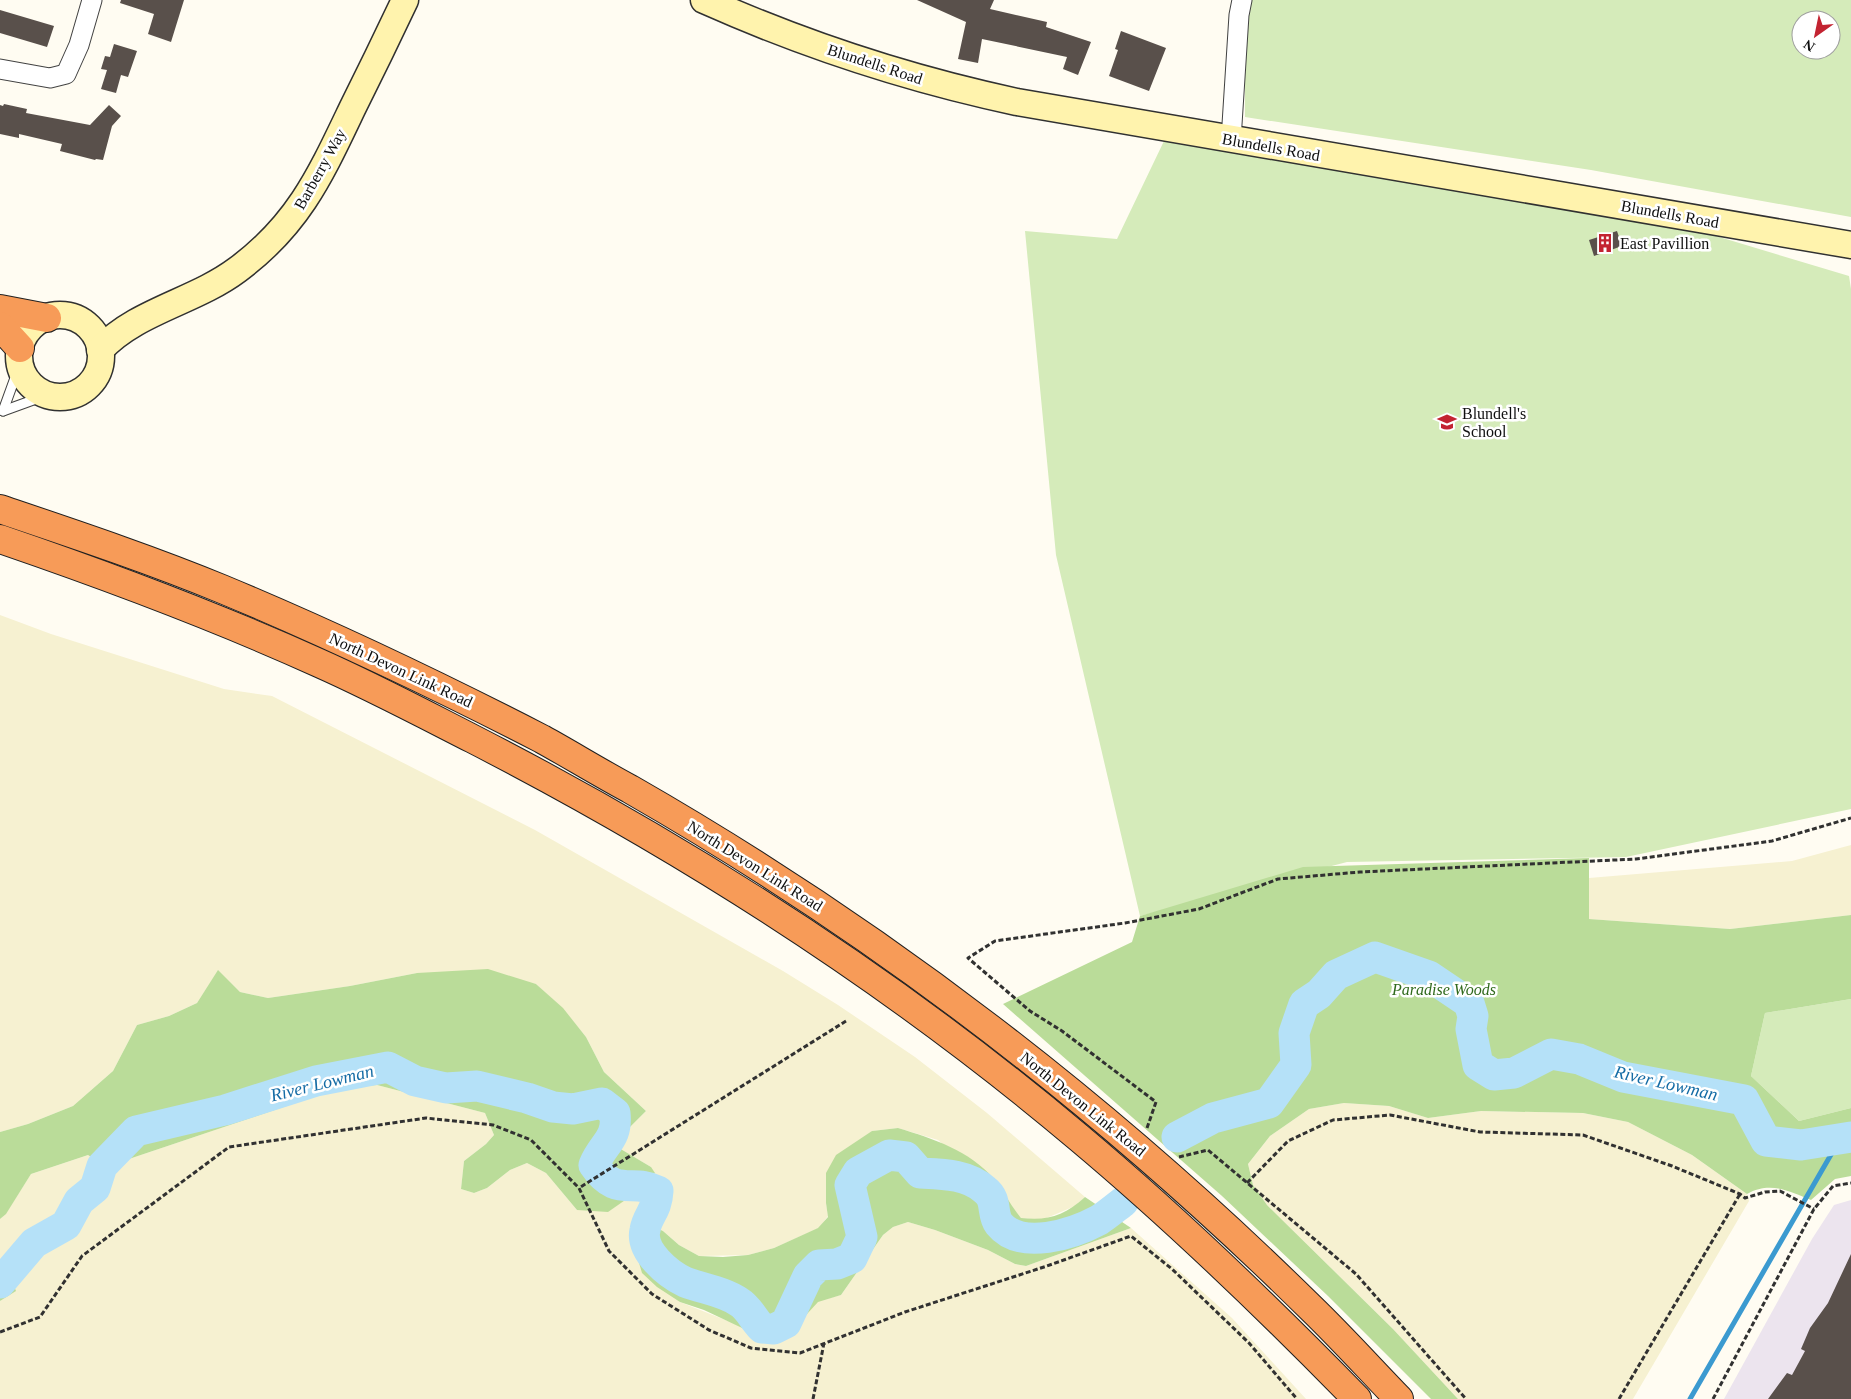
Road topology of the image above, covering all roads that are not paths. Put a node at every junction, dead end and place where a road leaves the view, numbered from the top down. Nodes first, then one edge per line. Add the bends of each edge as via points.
1 (92, 0) edge
2 (405, 0) edge
3 (704, 0) edge
4 (1242, 0) edge
5 (0, 68) edge
6 (1231, 140) junction
7 (1851, 245) edge
8 (0, 309) edge
9 (160, 310) junction
10 (47, 318) junction
11 (79, 321) junction
12 (0, 326) edge
13 (100, 350) junction
14 (20, 356) junction
15 (46, 395) junction
16 (0, 509) edge
17 (0, 539) edge
18 (1357, 1399) edge
19 (1398, 1399) edge

1 - 5 street via 79,45 66,74 50,78
2 - 9 street, Barberry Way via 322,173 300,209 274,239 236,271 203,291
3 - 6 street, Blundells Road via 826,49 948,87 1051,109
4 - 6 street
6 - 7 street, Blundells Road
8 - 10 highway
9 - 11 street, Barberry Way
9 - 13 street, Barberry Way via 120,332
10 - 11 street via 63,316
10 - 14 street via 30,330
11 - 13 street via 92,331
12 - 14 highway
13 - 15 street via 98,371 86,388 67,396
14 - 15 street via 26,380
14 - 15 lane via 3,412
16 - 19 highway, North Devon Link Road via 221,589 440,688 546,741 741,855 946,995 1089,1107 1314,1310
17 - 18 highway, North Devon Link Road via 190,608 321,664 530,768 723,880 930,1020 1079,1137 1201,1246

